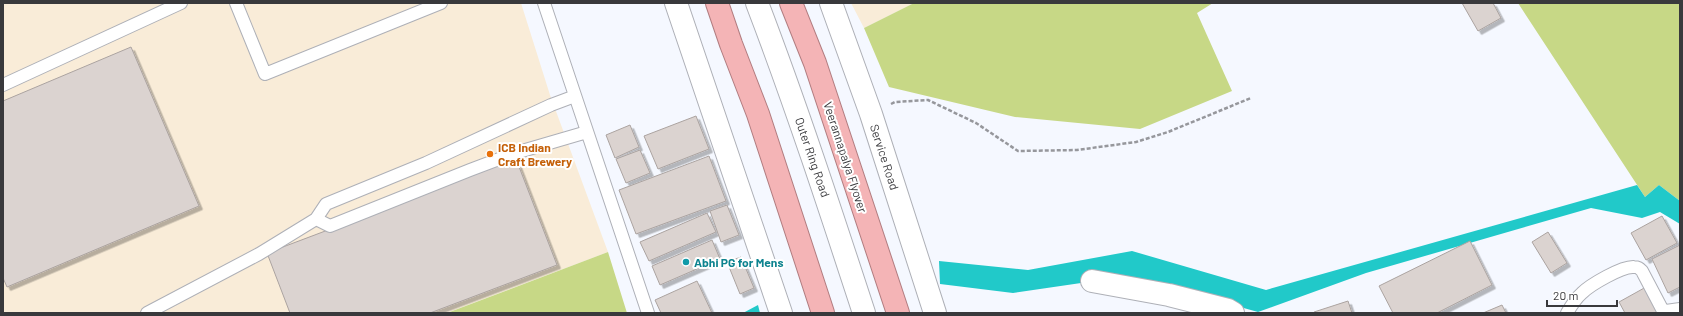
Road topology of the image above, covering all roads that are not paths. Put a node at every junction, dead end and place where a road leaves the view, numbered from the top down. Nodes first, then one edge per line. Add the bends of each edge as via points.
1 (181, 3) edge
2 (236, 3) edge
3 (441, 3) edge
4 (544, 3) edge
5 (676, 3) edge
6 (717, 3) edge
7 (757, 3) edge
8 (791, 3) edge
9 (831, 3) edge
10 (3, 85) edge
11 (575, 96) junction
12 (587, 132) junction
13 (316, 219) junction
14 (1092, 282) dead end
15 (1680, 308) edge
16 (147, 313) edge
17 (648, 313) edge
18 (781, 313) edge
19 (823, 313) edge
20 (864, 313) edge
21 (898, 313) edge
22 (935, 313) edge
23 (1233, 313) edge
24 (1567, 313) edge

1 - 10 lane
2 - 3 lane via 265,74
4 - 11 lane
5 - 18 street
6 - 19 highway via 758,114
7 - 20 street, Outer Ring Road via 785,76
8 - 21 highway, Veerannapalya Flyover via 815,63
9 - 22 street, Service Road via 871,114
11 - 12 lane
11 - 13 lane via 426,163 326,204
12 - 13 lane via 515,153 330,226
12 - 17 lane
13 - 16 lane via 259,254
14 - 23 street via 1168,295
15 - 24 lane via 1666,311 1662,309 1642,271 1632,267 1590,286 1580,294

